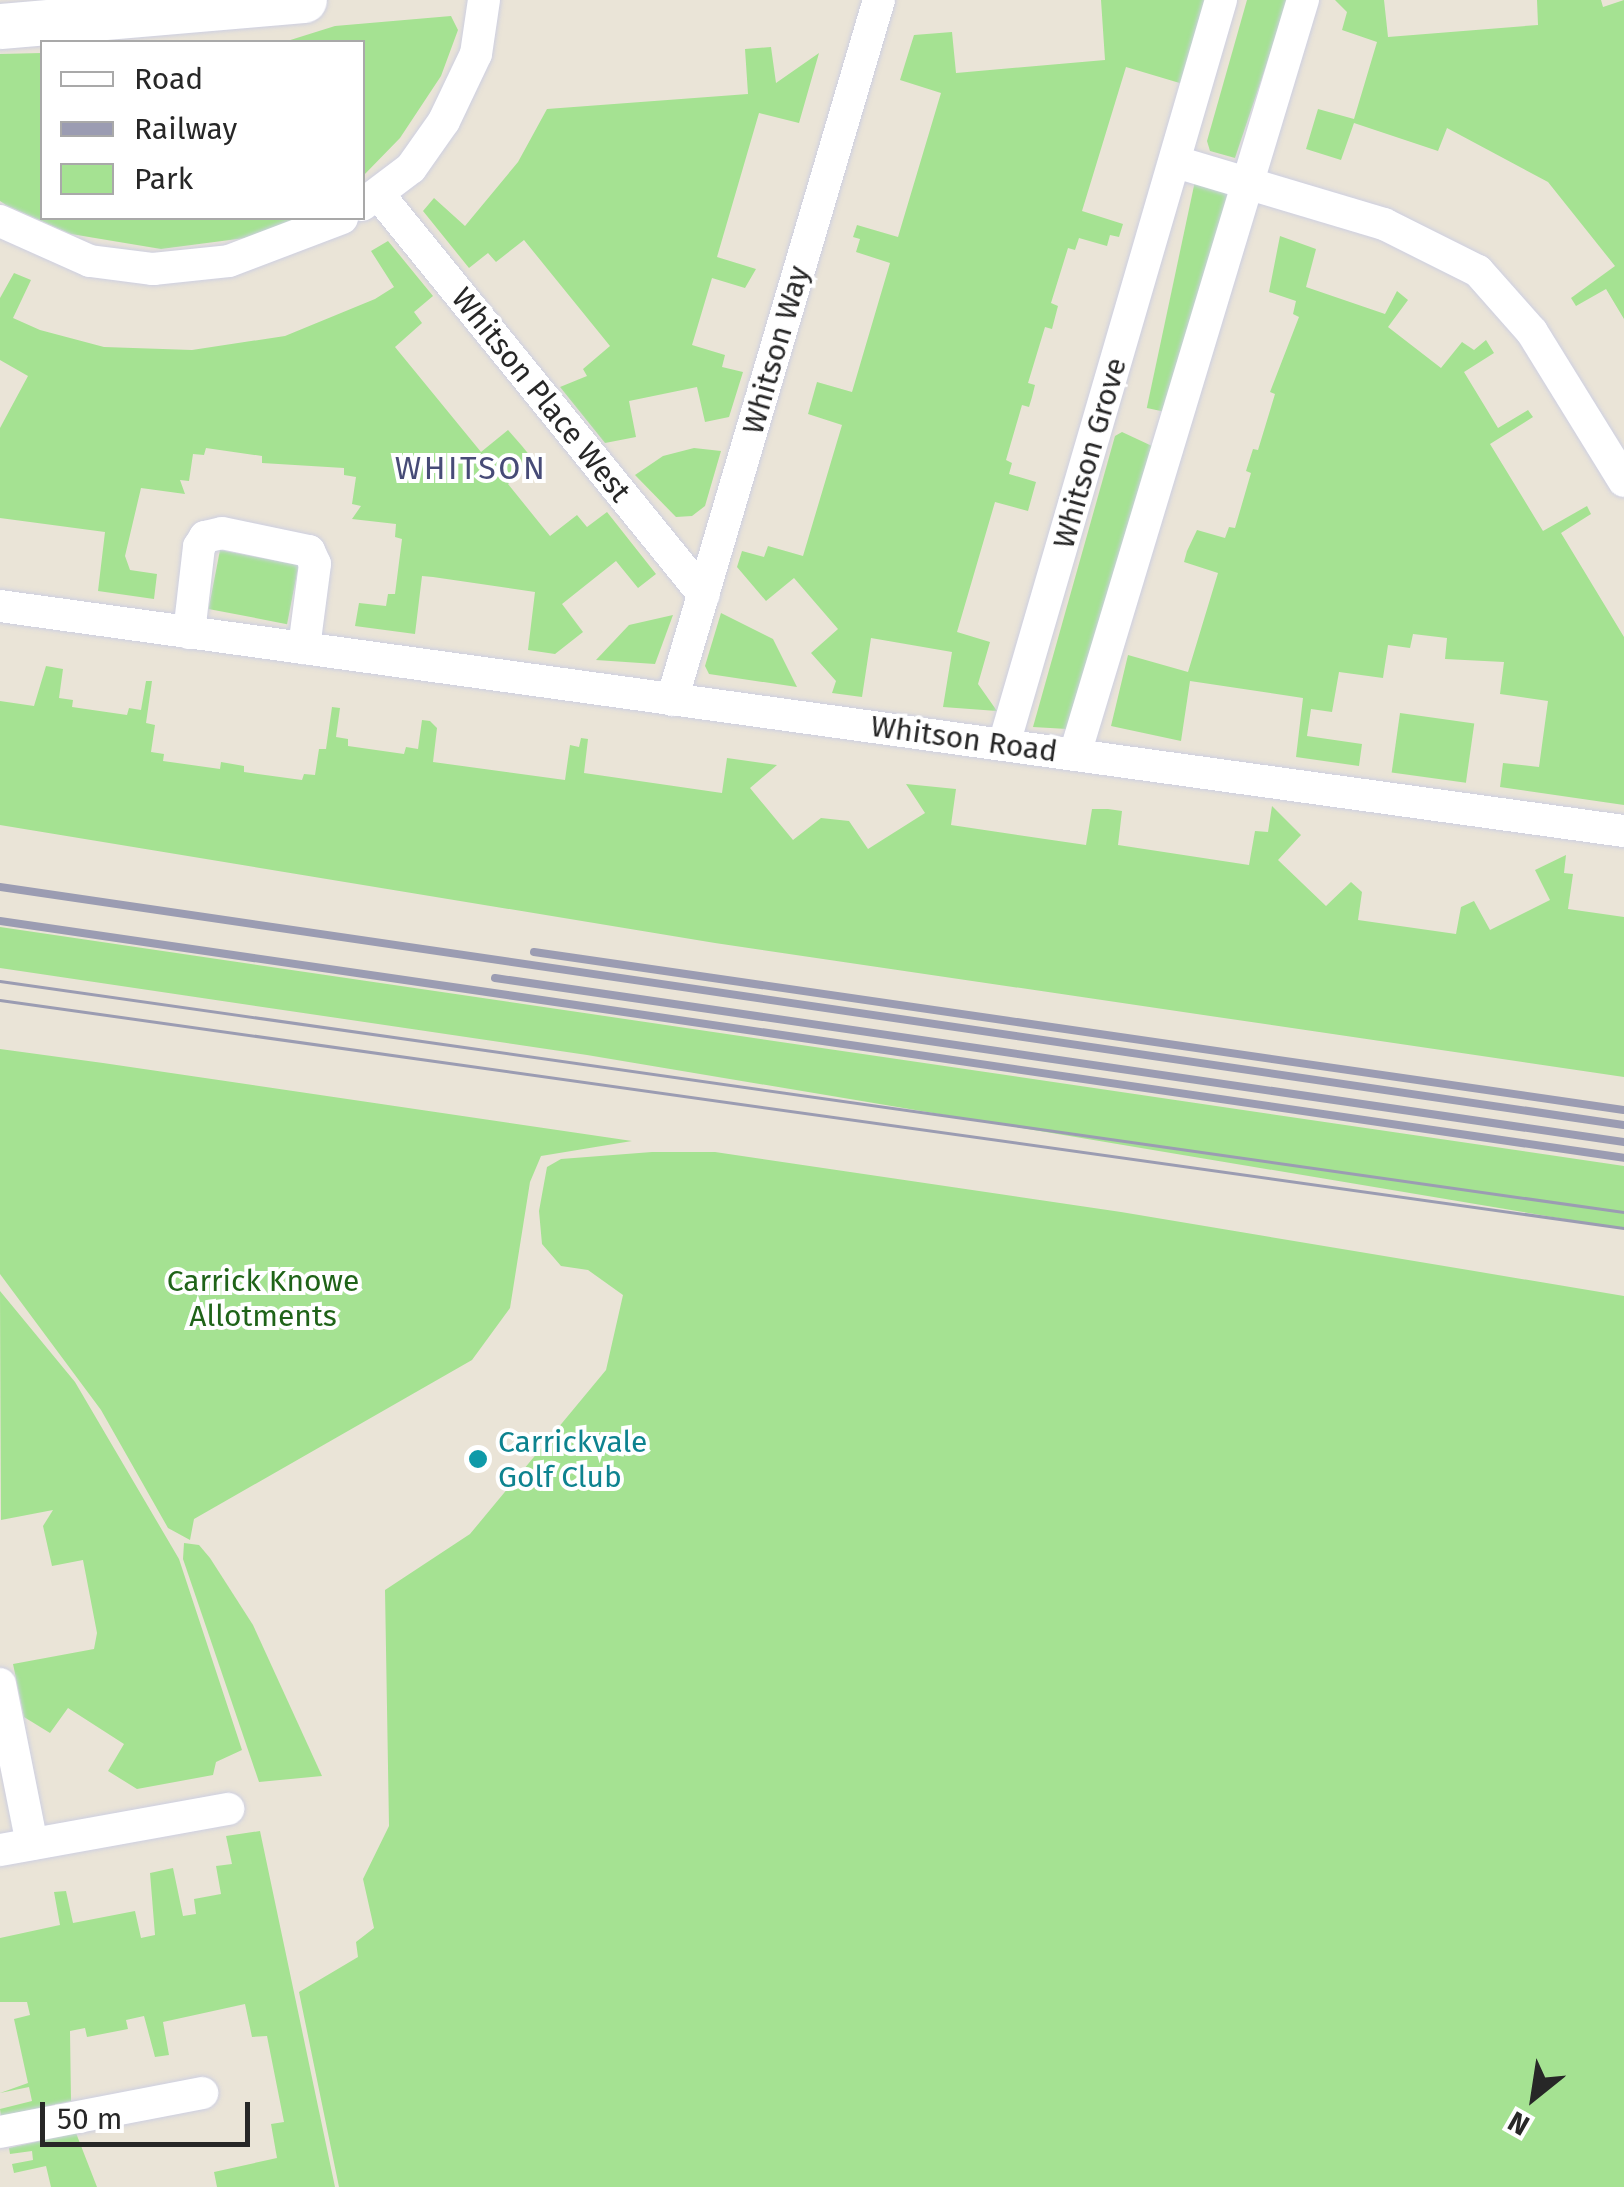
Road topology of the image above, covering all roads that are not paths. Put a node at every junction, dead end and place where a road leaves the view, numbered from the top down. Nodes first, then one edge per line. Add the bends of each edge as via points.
1 (304, 0) edge
2 (484, 0) edge
3 (879, 0) edge
4 (1221, 0) edge
5 (1303, 0) edge
6 (65, 10) edge
7 (0, 26) edge
8 (1176, 162) junction
9 (1251, 182) junction
10 (371, 200) edge
11 (337, 220) edge
12 (4, 234) edge
13 (1624, 481) edge
14 (704, 595) junction
15 (0, 606) edge
16 (189, 633) junction
17 (304, 648) junction
18 (672, 700) junction
19 (1004, 744) junction
20 (1075, 754) junction
21 (1624, 832) edge
22 (0, 1684) edge
23 (228, 1809) dead end
24 (16, 1847) edge
25 (202, 2093) dead end
26 (0, 2132) edge

1 - 6 street
2 - 10 street via 476,54 459,95 422,155
3 - 14 street, Whitson Way
4 - 8 street, Whitson Grove
5 - 9 street
6 - 7 street
8 - 9 street
8 - 19 street, Whitson Grove
9 - 13 street via 1424,239 1478,271 1532,332
9 - 20 street
10 - 14 street, Whitson Place West
11 - 12 street via 230,261 153,269 90,260
14 - 18 street, Whitson Way
15 - 16 street, Whitson Road
16 - 17 street, Whitson Road
16 - 17 street via 199,546 205,536 222,533 309,551 315,564
17 - 18 street, Whitson Road
18 - 19 street, Whitson Road
19 - 20 street, Whitson Road
20 - 21 street, Whitson Road
22 - 24 street
23 - 24 street
25 - 26 street

